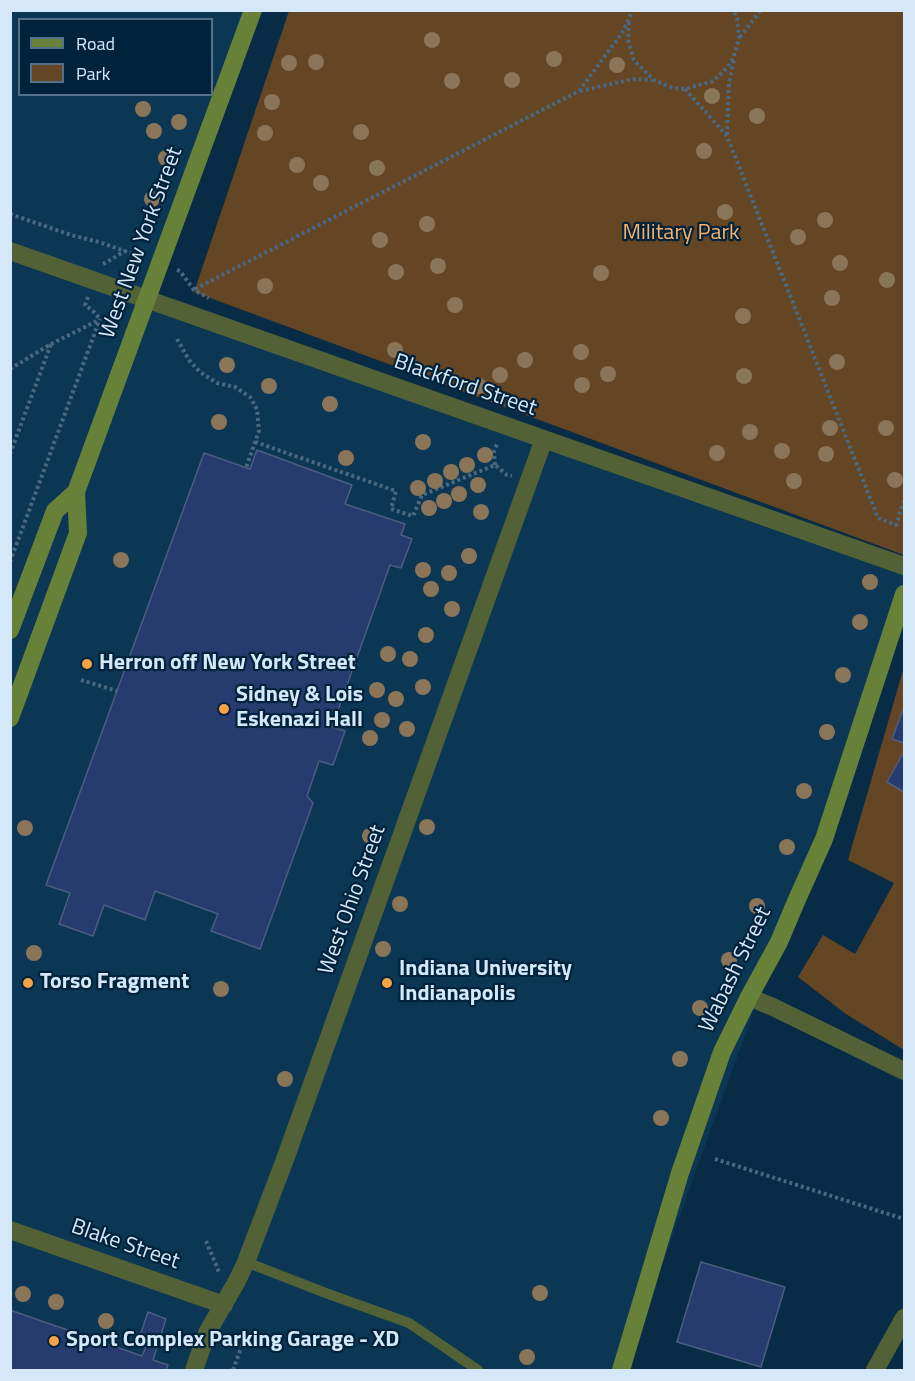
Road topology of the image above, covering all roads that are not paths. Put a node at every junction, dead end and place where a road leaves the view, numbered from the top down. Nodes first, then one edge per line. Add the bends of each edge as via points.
1 (253, 10) edge
2 (10, 251) edge
3 (147, 300) junction
4 (544, 440) junction
5 (76, 492) junction
6 (904, 566) edge
7 (904, 594) edge
8 (10, 630) edge
9 (10, 718) edge
10 (749, 997) junction
11 (904, 1071) edge
12 (10, 1230) edge
13 (246, 1262) junction
14 (224, 1305) junction
15 (904, 1318) edge
16 (194, 1371) edge
17 (478, 1371) edge
18 (621, 1371) edge
19 (875, 1371) edge

1 - 3 main road, West New York Street
2 - 3 street, Blackford Street
3 - 4 street, Blackford Street
3 - 5 main road, West New York Street
4 - 6 street, Blackford Street
4 - 13 street, West Ohio Street
5 - 8 main road, West New York Street via 55,511
5 - 9 main road, West New York Street via 78,533
7 - 10 main road, Wabash Street via 824,839 779,942
10 - 11 street
10 - 18 main road, Wabash Street via 722,1052 688,1149
12 - 14 street, Blake Street
13 - 14 street, West Ohio Street
13 - 17 lane via 409,1323
14 - 16 street, West Ohio Street via 207,1334
15 - 19 street

